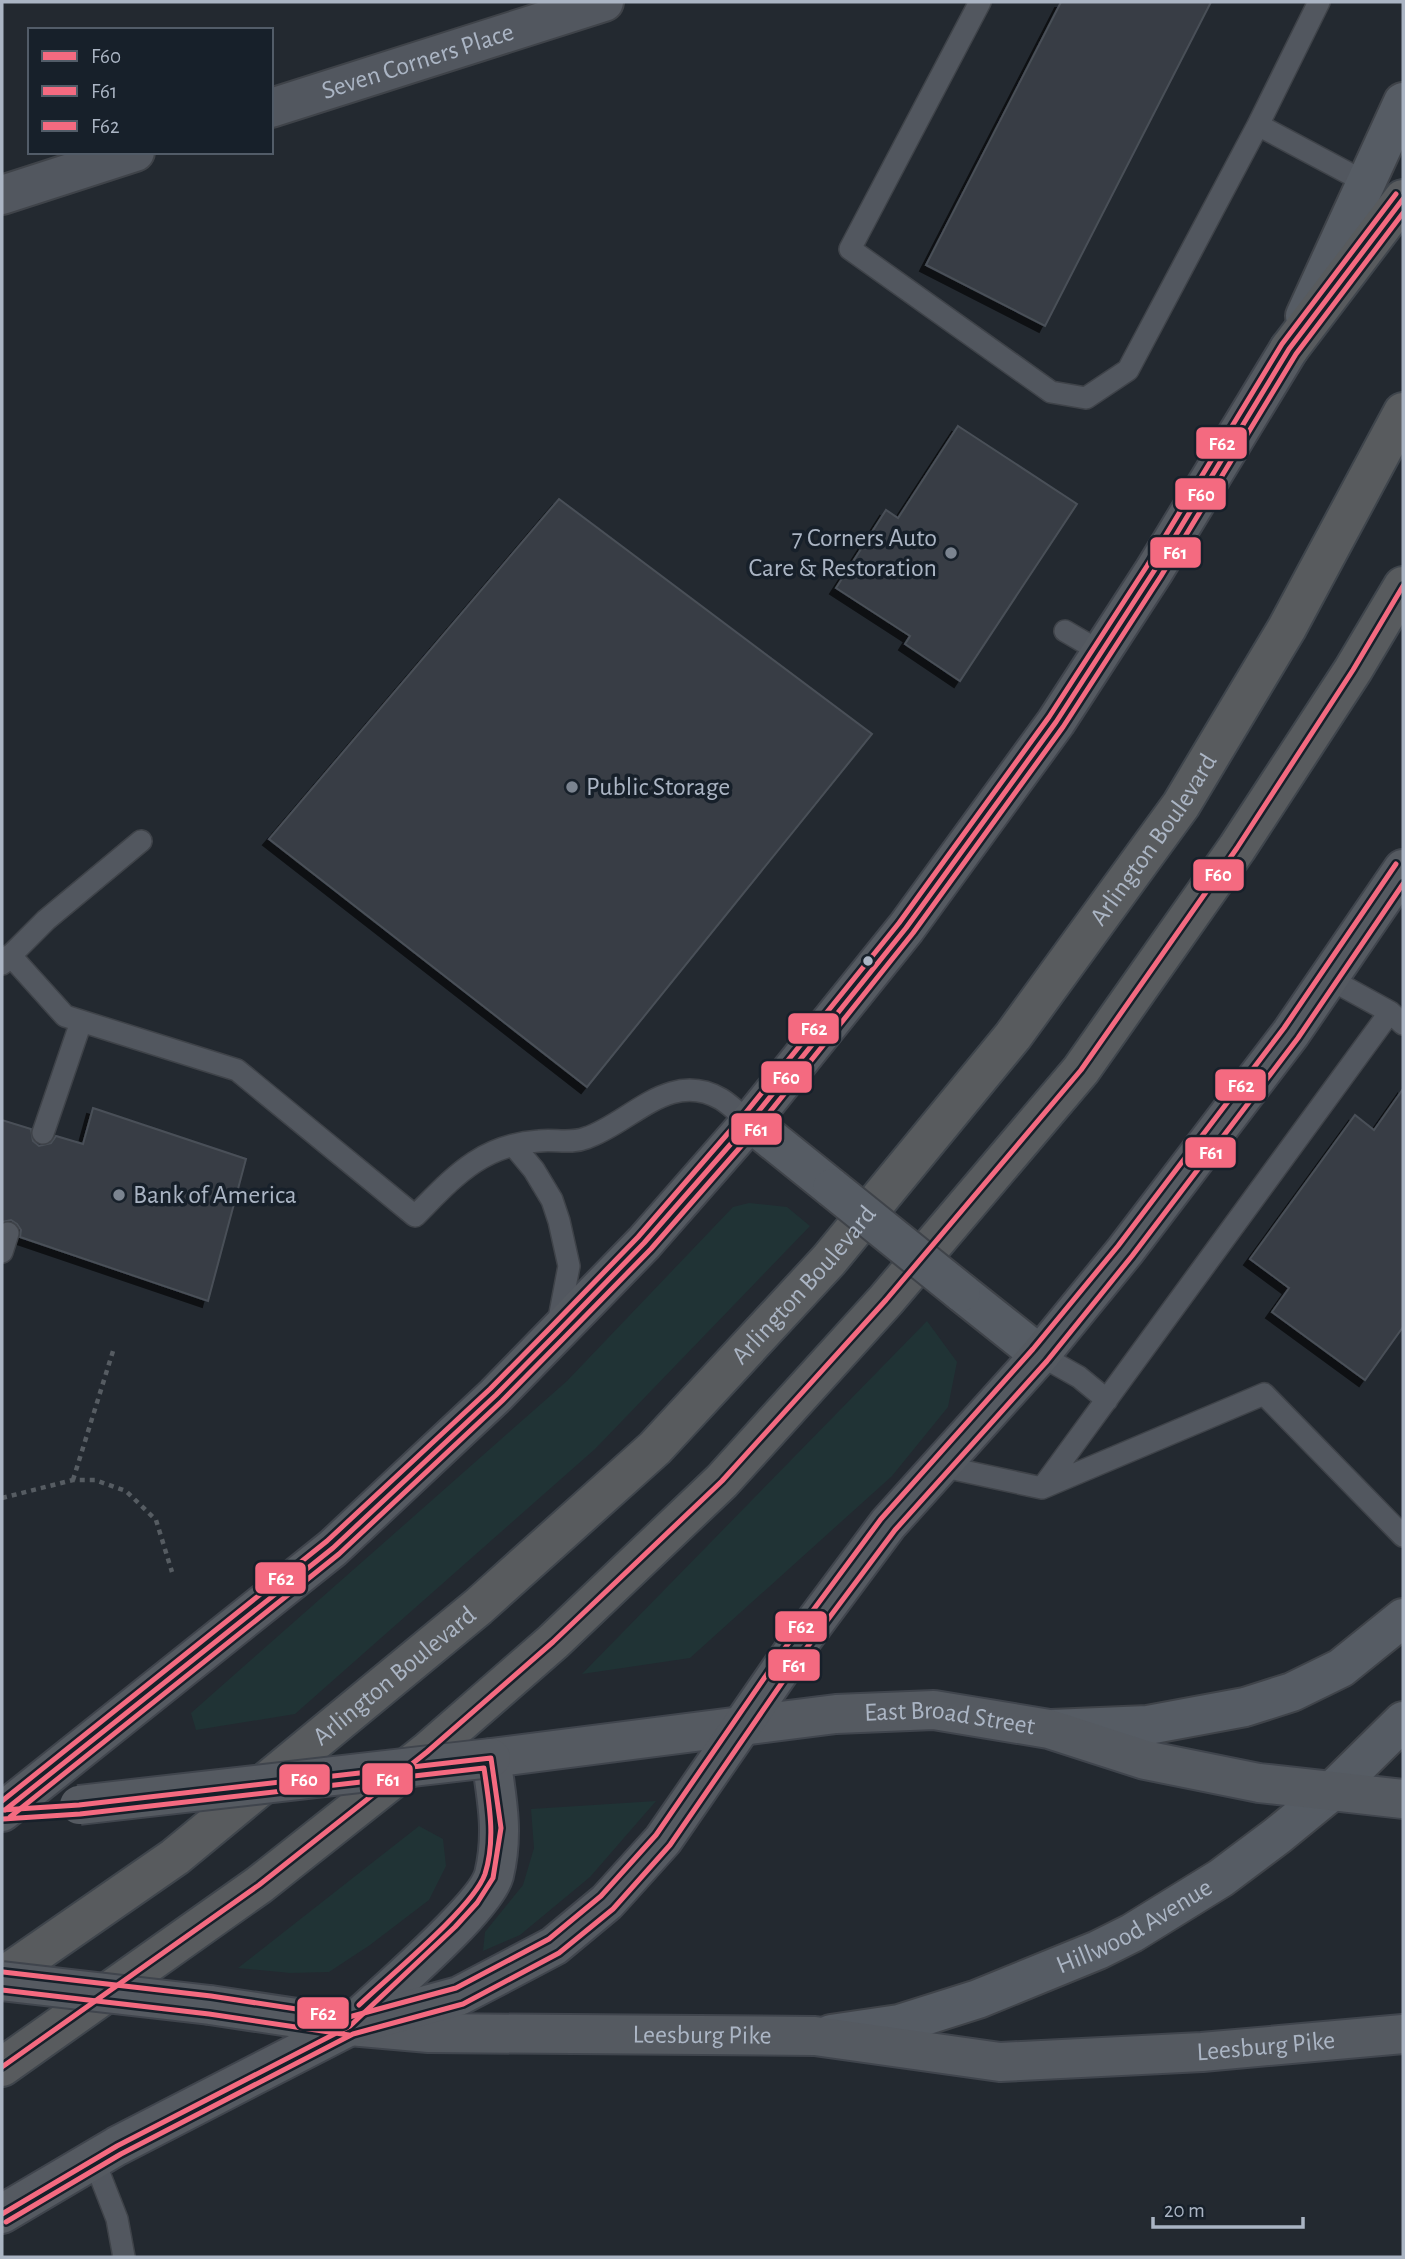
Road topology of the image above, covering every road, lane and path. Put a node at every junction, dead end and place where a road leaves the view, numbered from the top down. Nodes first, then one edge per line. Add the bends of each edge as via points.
1 (604, 2) edge
2 (980, 2) edge
3 (1319, 2) edge
4 (1403, 102) edge
5 (273, 107) edge
6 (1258, 125) junction
7 (129, 154) edge
8 (1365, 182) junction
9 (2, 195) edge
10 (1403, 199) edge
11 (1289, 349) junction
12 (1403, 412) edge
13 (1403, 586) edge
14 (1065, 631) dead end
15 (1101, 652) junction
16 (141, 841) dead end
17 (1403, 869) edge
18 (6, 960) edge
19 (1328, 978) junction
20 (1397, 1018) edge
21 (81, 1022) junction
22 (750, 1122) junction
23 (43, 1133) dead end
24 (514, 1146) junction
25 (557, 1333) junction
26 (113, 1351) dead end
27 (1040, 1355) junction
28 (1107, 1399) junction
29 (940, 1466) junction
30 (73, 1480) junction
31 (1042, 1488) junction
32 (2, 1498) edge
33 (1403, 1536) edge
34 (172, 1572) dead end
35 (1403, 1618) edge
36 (1403, 1721) edge
37 (742, 1727) junction
38 (1049, 1729) junction
39 (491, 1758) junction
40 (1332, 1791) junction
41 (1403, 1799) edge
42 (3, 1810) edge
43 (2, 1979) edge
44 (349, 2026) junction
45 (1403, 2034) edge
46 (815, 2036) junction
47 (2, 2067) edge
48 (94, 2160) junction
49 (2, 2214) edge
50 (124, 2257) edge

1 - 5 street, Seven Corners Place
2 - 6 lane via 850,249 1051,392 1086,398 1128,370
3 - 6 lane
4 - 8 main road
6 - 8 lane
7 - 9 street
8 - 11 main road
10 - 11 highway
11 - 15 main road
12 - 43 highway, Arlington Boulevard via 1287,628 1181,805 1013,1035 829,1260 655,1448 478,1607 175,1857
13 - 47 highway via 1237,848 1081,1070 886,1300 723,1481 553,1642 428,1752 259,1885
14 - 15 lane
15 - 22 main road via 1056,722 906,928
16 - 18 lane via 46,920
17 - 19 main road
18 - 21 lane via 65,1016
19 - 20 lane
19 - 27 main road via 1133,1240
20 - 28 lane
21 - 23 lane
21 - 24 lane via 237,1070 415,1216 466,1166
22 - 24 lane via 720,1098 702,1091 673,1091 582,1140
22 - 25 main road
22 - 27 main road, bridge
24 - 25 lane via 534,1170 559,1221 569,1266
25 - 42 main road via 333,1548
26 - 30 path
27 - 28 lane
27 - 29 main road
28 - 31 lane
29 - 31 lane
29 - 37 main road via 888,1524
30 - 32 path
30 - 34 path via 95,1480 126,1491 156,1520
31 - 33 lane via 1264,1394
35 - 38 main road via 1342,1668 1293,1692 1245,1707 1148,1725
36 - 40 main road, Hillwood Avenue
37 - 38 main road, East Broad Street via 836,1714 934,1710
37 - 39 main road, East Broad Street
37 - 44 main road via 663,1840 607,1902 554,1946 459,1996
38 - 40 main road, East Broad Street via 1145,1760 1259,1783
39 - 42 main road, bridge
39 - 44 main road via 501,1828 493,1878 454,1927
40 - 41 main road, East Broad Street
40 - 46 main road, Hillwood Avenue via 1221,1878 1098,1950 978,2000 898,2024
43 - 44 main road, Leesburg Pike, bridge
44 - 46 main road, Leesburg Pike via 429,2034
44 - 48 main road
45 - 46 main road, Leesburg Pike via 1202,2052 1000,2062
48 - 49 main road
48 - 50 lane via 117,2219

